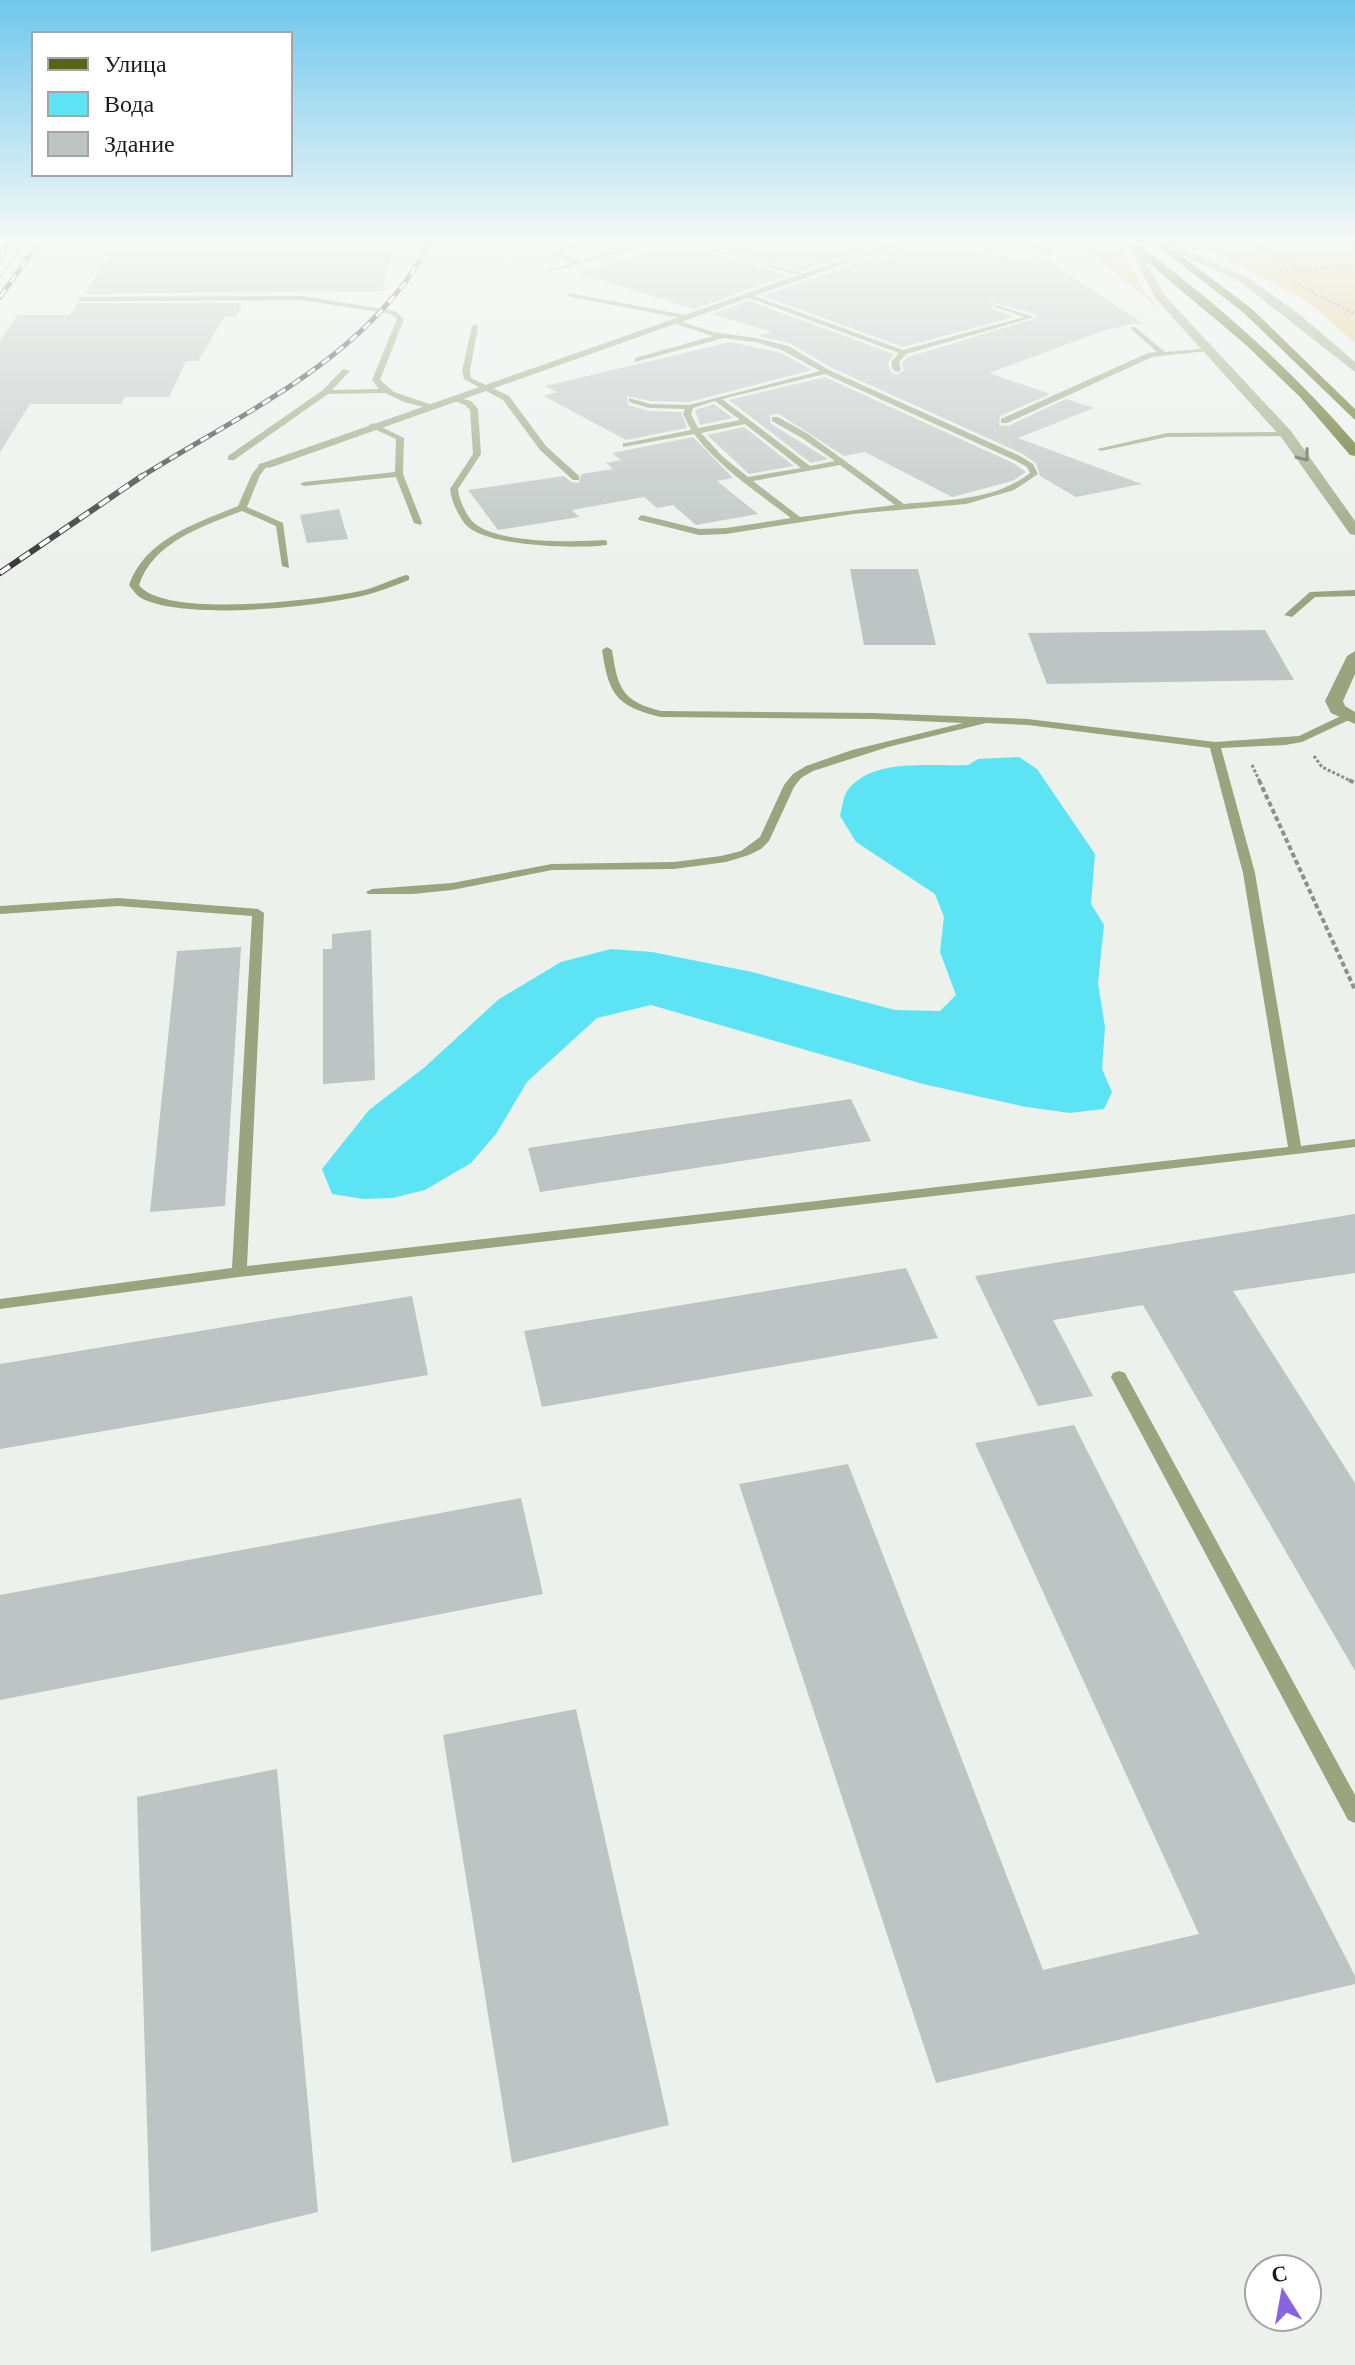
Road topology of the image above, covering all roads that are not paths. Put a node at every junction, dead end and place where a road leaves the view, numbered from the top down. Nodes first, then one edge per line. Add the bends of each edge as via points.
1 (387, 354) edge
2 (470, 354) edge
3 (578, 354) edge
4 (658, 354) edge
5 (791, 354) edge
6 (901, 354) edge
7 (1154, 354) edge
8 (1216, 354) edge
9 (1262, 354) edge
10 (1294, 354) edge
11 (1339, 354) edge
12 (638, 360) dead end
13 (1355, 368) edge
14 (897, 370) dead end
15 (346, 371) dead end
16 (826, 372) junction
17 (483, 388) junction
18 (387, 391) junction
19 (326, 392) junction
20 (455, 398) junction
21 (717, 399) junction
22 (632, 400) dead end
23 (429, 407) junction
24 (690, 407) junction
25 (1355, 416) edge
26 (775, 419) dead end
27 (748, 421) junction
28 (1004, 421) dead end
29 (373, 425) junction
30 (696, 431) junction
31 (1286, 434) junction
32 (626, 445) dead end
33 (1101, 449) dead end
34 (1355, 452) edge
35 (231, 458) dead end
36 (839, 463) junction
37 (264, 465) joint
38 (807, 468) junction
39 (399, 474) junction
40 (576, 478) dead end
41 (747, 480) junction
42 (304, 484) dead end
43 (901, 505) junction
44 (242, 508) junction
45 (642, 518) dead end
46 (799, 520) junction
47 (418, 523) dead end
48 (1355, 531) edge
49 (604, 543) dead end
50 (286, 566) dead end
51 (406, 578) dead end
52 (1355, 593) edge
53 (1289, 615) dead end
54 (607, 650) dead end
55 (1355, 656) edge
56 (1351, 718) edge
57 (983, 721) junction
58 (1215, 745) junction
59 (372, 892) dead end
60 (0, 910) edge
61 (1355, 1143) edge
62 (1295, 1151) junction
63 (239, 1272) junction
64 (0, 1304) edge
65 (1119, 1377) dead end
66 (1355, 1814) edge

1 - 18 lane via 376,380
2 - 17 lane via 466,375
3 - 17 street
4 - 12 lane
5 - 16 lane
6 - 14 lane
7 - 28 lane
8 - 31 street
9 - 34 main road
10 - 25 main road
11 - 13 street
15 - 19 lane
16 - 21 lane
16 - 43 lane via 1017,458 1034,474 984,498
17 - 20 street
17 - 40 lane via 506,398 543,448
18 - 19 lane
18 - 23 lane
19 - 35 lane
20 - 23 street
20 - 49 lane via 474,409 477,454 454,489 469,524 550,544
21 - 24 lane
21 - 27 lane
22 - 24 lane
23 - 29 street
24 - 30 lane via 687,414
26 - 36 lane
27 - 30 lane
27 - 38 lane
29 - 37 street
29 - 39 lane via 400,438
30 - 32 lane
30 - 41 lane
31 - 33 lane via 1167,435
31 -> 48 street
36 - 38 lane
36 - 43 lane
37 - 44 lane
38 - 41 lane
39 - 42 lane
39 - 47 lane
41 - 46 lane
43 - 46 lane
44 - 50 lane via 280,525
44 - 51 lane via 188,529 144,562 135,573 134,585 141,595 185,605 254,606 364,593
45 - 46 lane via 699,532
52 - 53 lane via 1313,594
54 - 57 lane via 612,685 620,699 661,714
55 - 56 street via 1334,701
56 - 58 lane via 1302,739
57 - 58 lane via 1086,727
57 - 59 lane via 799,773 786,788 775,824 748,852 679,865 554,867 441,888
58 - 62 lane via 1249,873
60 - 63 lane via 118,902 258,913
61 - 62 lane
62 - 63 lane
63 - 64 lane
65 - 66 lane

